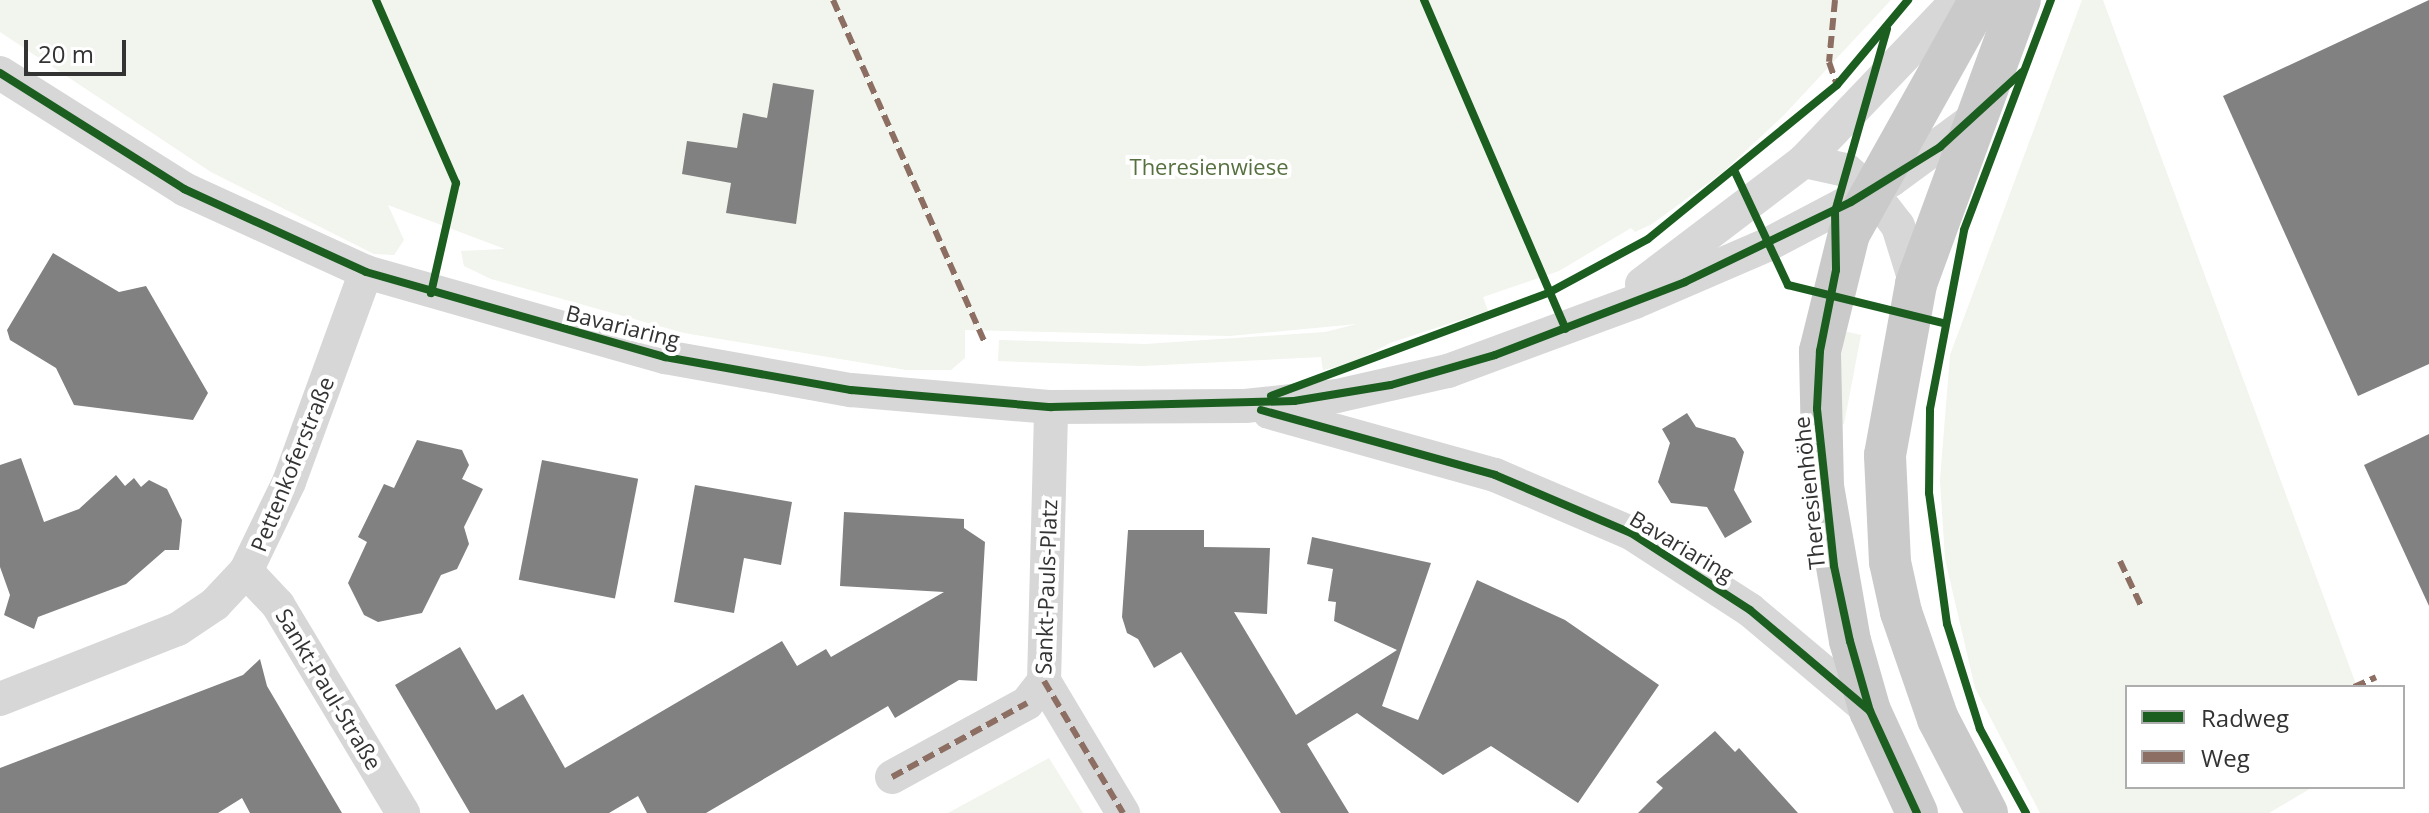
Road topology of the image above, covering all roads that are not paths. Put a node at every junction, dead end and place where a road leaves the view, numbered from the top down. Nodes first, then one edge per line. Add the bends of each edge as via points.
1 (1958, 0) edge
2 (1980, 0) edge
3 (2020, 0) edge
4 (0, 73) edge
5 (1974, 119) junction
6 (1804, 161) junction
7 (1871, 191) junction
8 (366, 272) junction
9 (1916, 284) junction
10 (1584, 321) junction
11 (1245, 406) junction
12 (1051, 407) junction
13 (246, 571) junction
14 (1044, 681) junction
15 (0, 699) edge
16 (1870, 711) junction
17 (892, 777) dead end
18 (403, 813) edge
19 (1123, 813) edge
20 (1917, 813) edge
21 (1987, 813) edge

1 - 6 street, Bavariaring
2 - 7 main road, Theresienhöhe
3 - 5 main road
4 - 8 street, Bavariaring via 184,189
5 - 7 street
5 - 9 main road
6 - 7 street via 1846,170
6 - 10 street, Bavariaring via 1713,234
7 - 9 street via 1898,226
7 - 10 street, Bavariaring via 1735,259
7 - 16 main road, Theresienhöhe via 1829,297 1817,409 1834,566
8 - 12 street, Bavariaring via 665,357 851,390
8 - 13 street, Pettenkoferstraße via 289,482
9 - 21 main road via 1891,406 1885,513 1901,612 1938,719
10 - 11 street, Bavariaring via 1391,385
11 - 12 street, Bavariaring
11 - 16 street, Bavariaring via 1460,463 1605,521 1750,610
12 - 14 street, Sankt-Pauls-Platz
13 - 15 street, Pettenkoferstraße via 215,604 178,629
13 - 18 street, Sankt-Paul-Straße via 278,605
14 - 17 street, Sankt-Pauls-Platz via 1027,703
14 - 19 street
16 - 20 main road, Bavariaring

